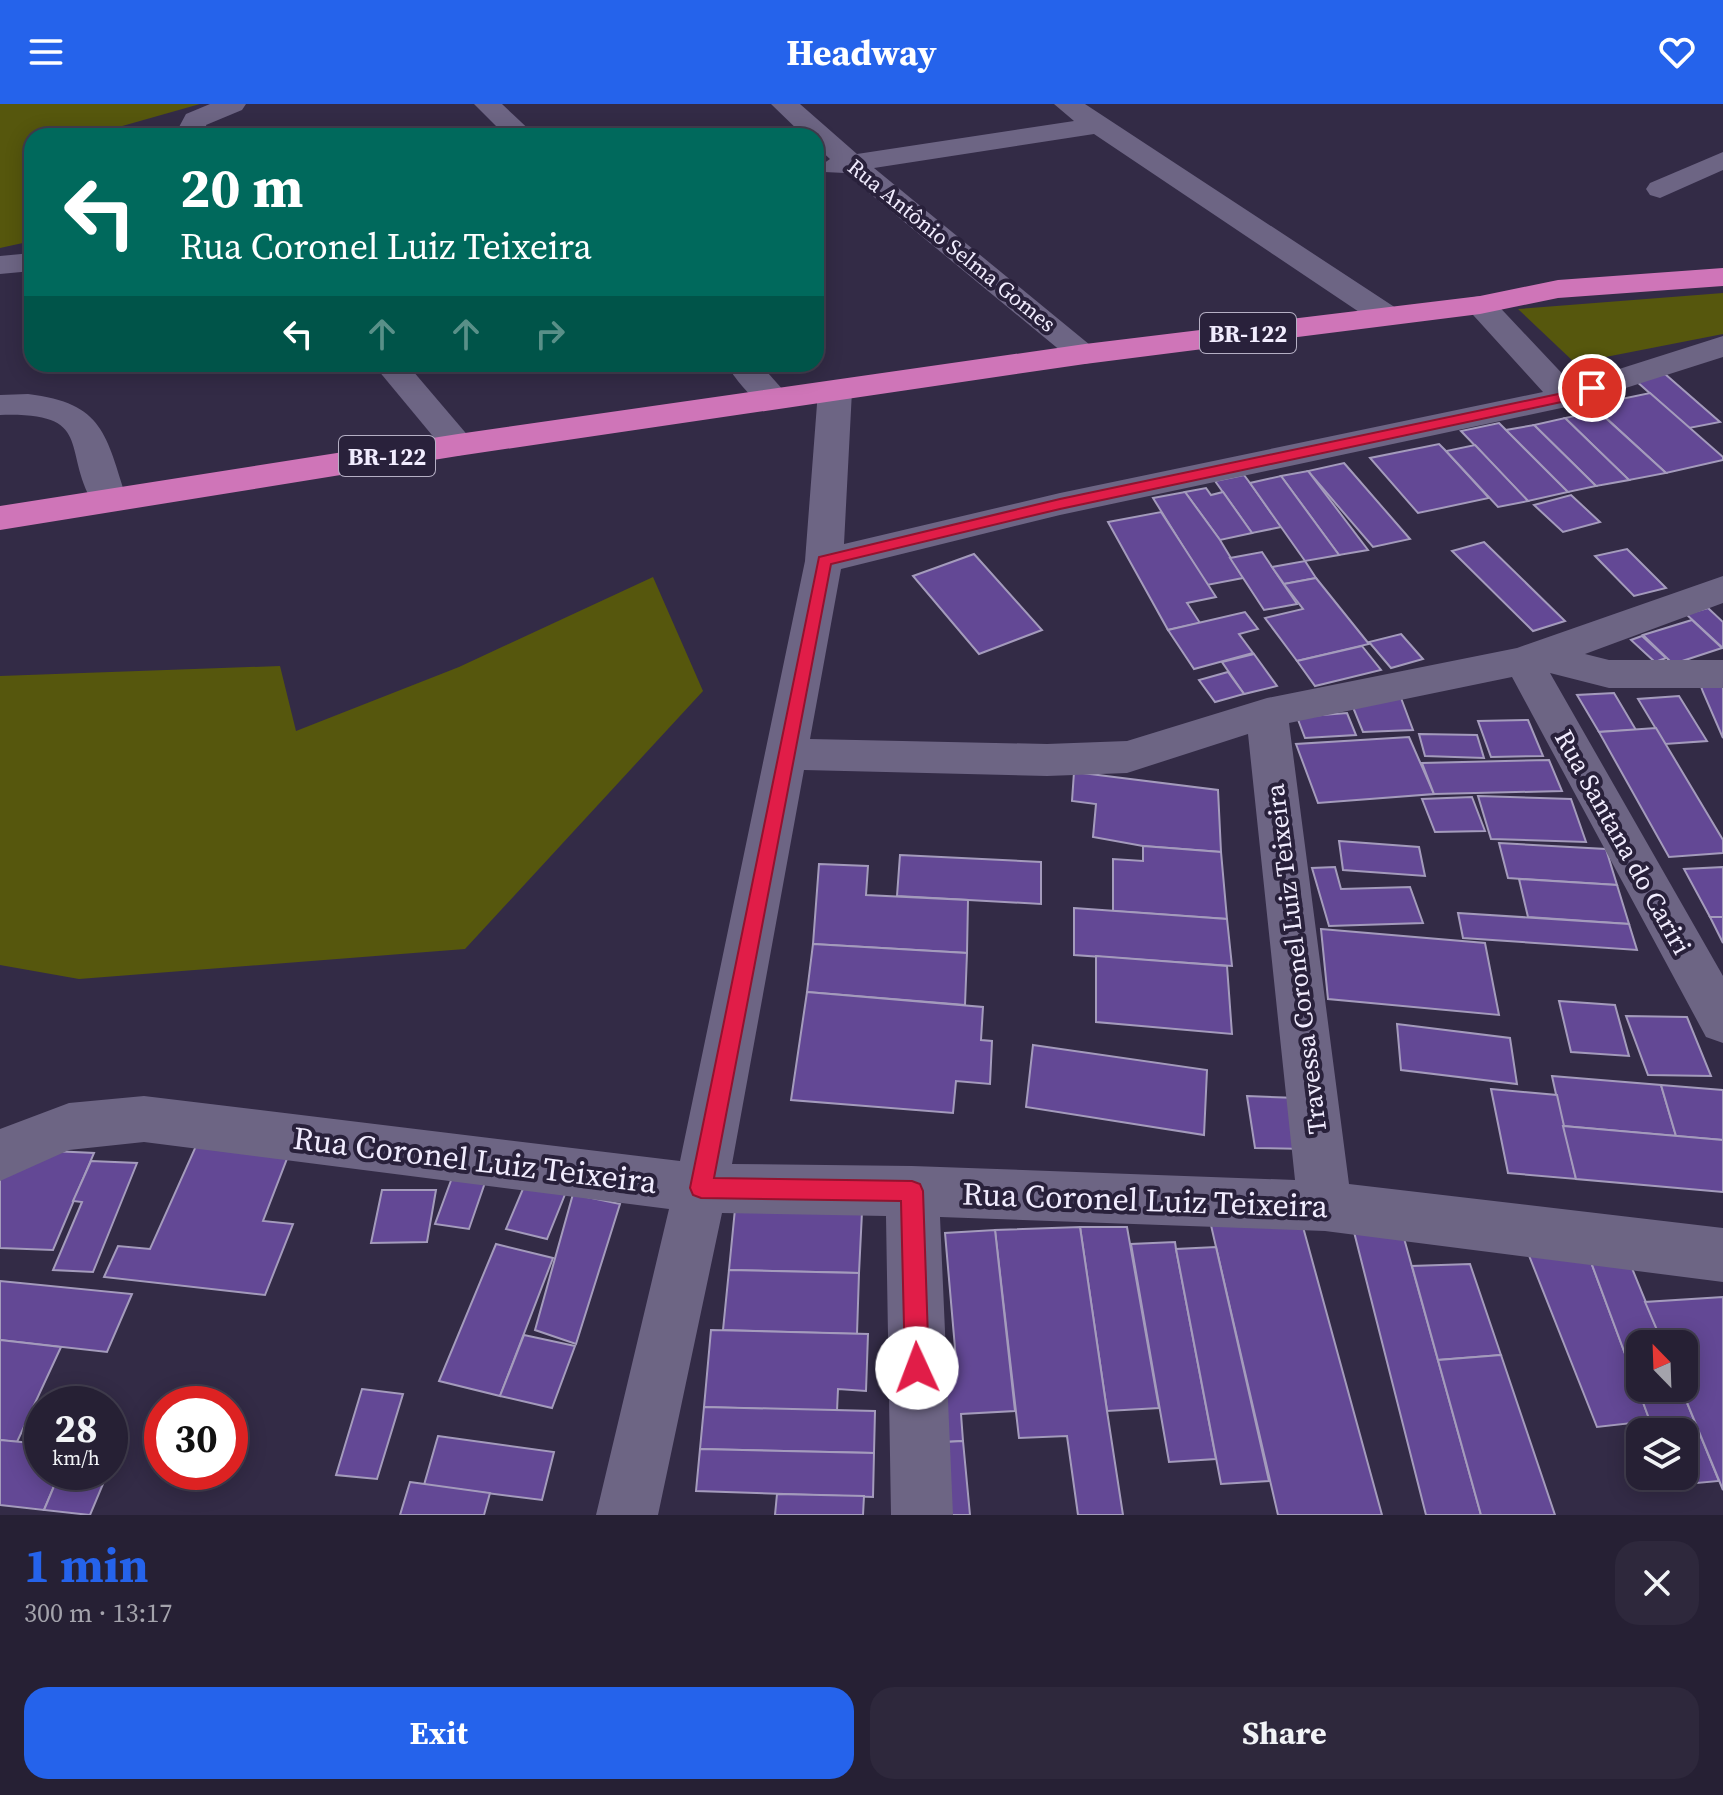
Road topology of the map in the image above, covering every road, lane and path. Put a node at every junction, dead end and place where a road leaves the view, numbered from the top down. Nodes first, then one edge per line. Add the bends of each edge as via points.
1 (233, 104) edge
2 (487, 104) edge
3 (784, 104) edge
4 (1067, 104) edge
5 (1098, 125) junction
6 (195, 128) edge
7 (513, 128) edge
8 (811, 128) edge
9 (824, 139) edge
10 (1723, 160) edge
11 (852, 164) junction
12 (824, 167) edge
13 (1660, 189) dead end
14 (24, 263) edge
15 (0, 265) edge
16 (1723, 277) edge
17 (1480, 305) junction
18 (1385, 315) junction
19 (1723, 346) edge
20 (1085, 354) junction
21 (396, 372) edge
22 (749, 372) edge
23 (835, 391) junction
24 (1566, 397) junction
25 (775, 400) junction
26 (0, 405) edge
27 (458, 445) junction
28 (109, 500) junction
29 (0, 518) edge
30 (824, 561) junction
31 (1723, 589) edge
32 (1530, 658) junction
33 (1723, 674) edge
34 (1267, 713) junction
35 (787, 754) junction
36 (1723, 1022) edge
37 (0, 1157) edge
38 (701, 1188) junction
39 (912, 1191) junction
40 (1325, 1206) junction
41 (1723, 1255) edge
42 (627, 1515) edge
43 (922, 1515) edge

1 - 6 street
2 - 7 street
3 - 8 street, Rua Antônio Selma Gomes
4 - 5 street
5 - 11 street
5 - 18 street
9 - 11 street, Rua Antônio Selma Gomes
10 - 13 street
11 - 12 street
11 - 20 street, Rua Antônio Selma Gomes
14 - 15 street
16 - 17 highway, BR-122 via 1558,289
17 - 18 highway, BR-122
17 - 24 street
18 - 20 highway, BR-122
19 - 24 street
20 - 23 highway, BR-122
21 - 27 street
22 - 25 street
23 - 25 highway, BR-122
23 - 30 street
24 - 30 street via 1060,504
25 - 27 highway, BR-122
26 - 28 street via 36,402 65,410 87,432
27 - 28 highway, BR-122
28 - 29 highway, BR-122
30 - 35 street
31 - 32 street
32 - 33 street via 1609,674
32 - 34 street
32 - 36 street, Rua Santana do Cariri
34 - 35 street via 1127,757
34 - 40 street, Travessa Coronel Luiz Teixeira
35 - 38 street
37 - 38 street, Rua Coronel Luiz Teixeira via 45,1131 144,1119
38 - 39 street, Rua Coronel Luiz Teixeira
38 - 42 street
39 - 40 street, Rua Coronel Luiz Teixeira
39 - 43 street
40 - 41 street, Rua Coronel Luiz Teixeira

